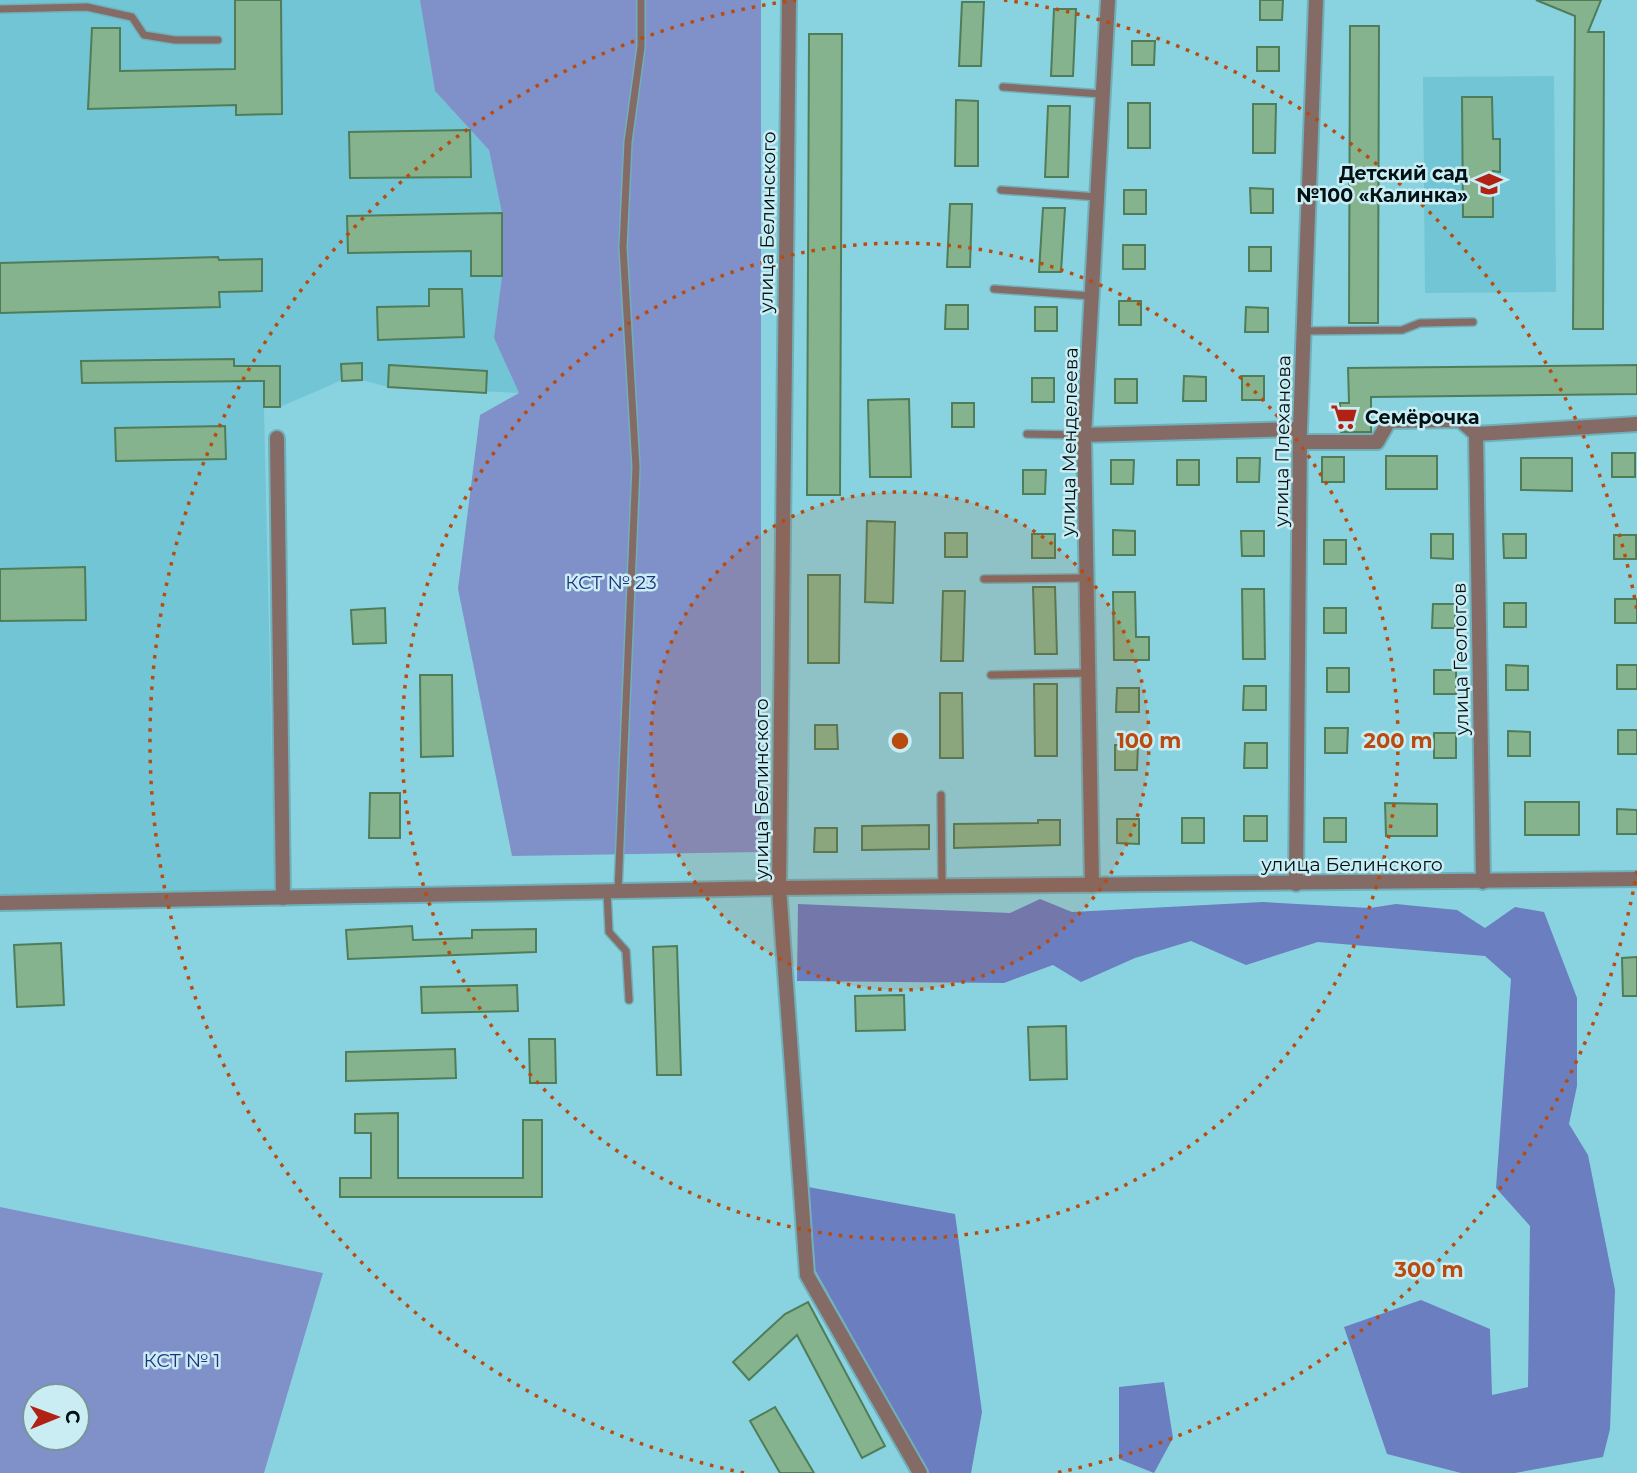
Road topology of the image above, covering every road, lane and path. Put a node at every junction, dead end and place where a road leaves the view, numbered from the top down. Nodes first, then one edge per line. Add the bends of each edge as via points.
1 (641, 0) edge
2 (789, 0) edge
3 (1108, 0) edge
4 (1316, 0) edge
5 (0, 9) edge
6 (218, 40) dead end
7 (1003, 88) dead end
8 (1103, 94) junction
9 (1001, 190) dead end
10 (1097, 197) junction
11 (994, 289) dead end
12 (1092, 296) junction
13 (1473, 322) dead end
14 (1303, 331) junction
15 (1637, 424) edge
16 (1027, 434) dead end
17 (1476, 434) junction
18 (1084, 435) junction
19 (1300, 436) junction
20 (276, 438) dead end
21 (1087, 578) junction
22 (984, 579) dead end
23 (1088, 673) junction
24 (990, 675) dead end
25 (941, 795) dead end
26 (1637, 879) edge
27 (1483, 883) junction
28 (1296, 884) junction
29 (1092, 885) junction
30 (942, 887) junction
31 (779, 888) junction
32 (612, 892) junction
33 (284, 898) junction
34 (0, 903) edge
35 (629, 1000) dead end
36 (920, 1473) edge

1 - 32 lane via 623,247 636,467
2 - 31 street, улица Белинского
3 - 8 street, улица Менделеева
4 - 14 street, улица Плеханова
5 - 6 lane via 87,7 132,17 144,35
7 - 8 lane
8 - 10 street, улица Менделеева
9 - 10 lane
10 - 12 street, улица Менделеева
11 - 12 lane
12 - 18 street, улица Менделеева
13 - 14 lane via 1420,323 1402,330
14 - 19 street, улица Плеханова
15 - 17 street
16 - 18 lane
17 - 19 street via 1460,419 1412,419 1389,421 1377,442
17 - 27 street, улица Геологов
18 - 19 street
18 - 21 street, улица Менделеева
19 - 28 street, улица Плеханова
20 - 33 street
21 - 22 lane
21 - 23 street, улица Менделеева
23 - 24 lane
23 - 29 street, улица Менделеева
25 - 30 lane
26 - 27 street, улица Белинского
27 - 28 street, улица Белинского
28 - 29 street, улица Белинского
29 - 30 street, улица Белинского
30 - 31 street, улица Белинского
31 - 32 street
31 - 36 street via 807,1275
32 - 33 street
32 - 35 lane via 609,932 626,951
33 - 34 street

